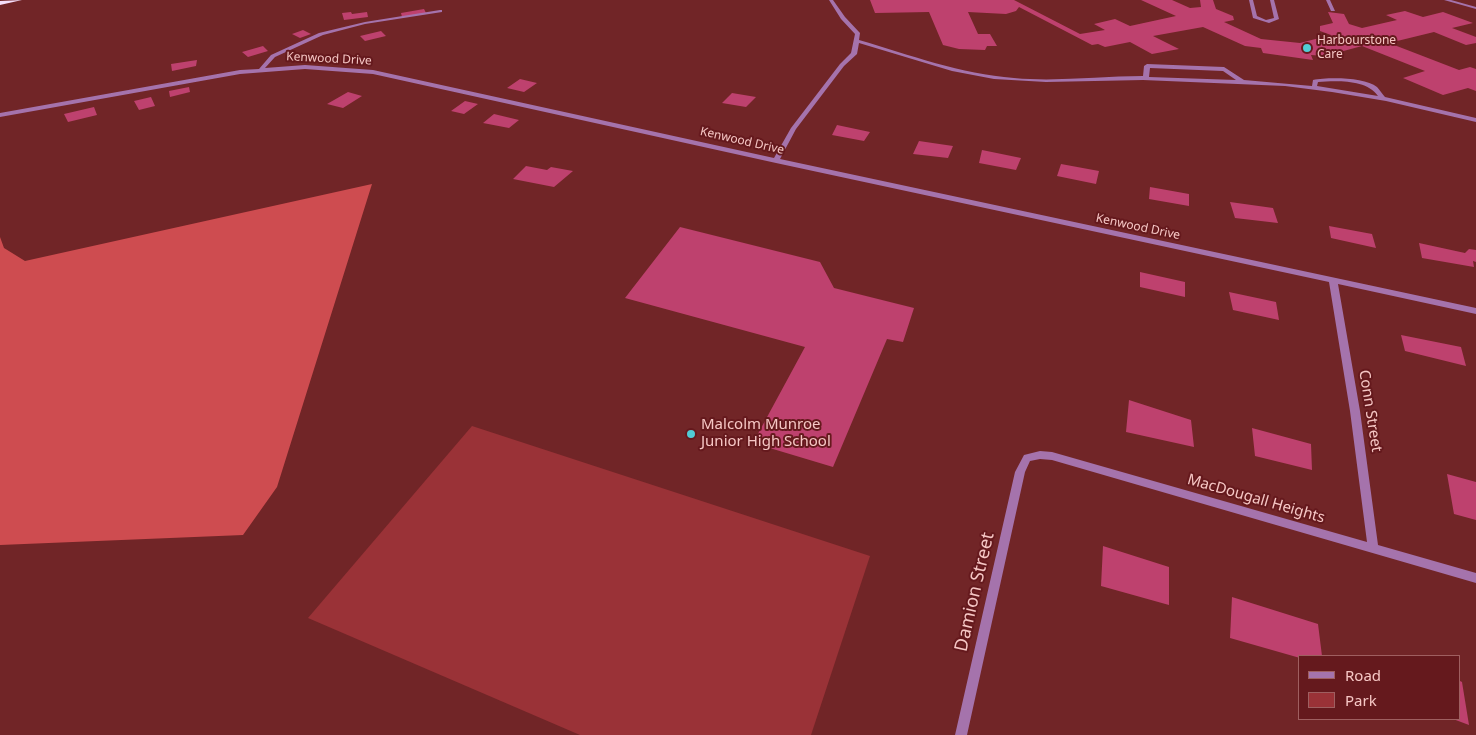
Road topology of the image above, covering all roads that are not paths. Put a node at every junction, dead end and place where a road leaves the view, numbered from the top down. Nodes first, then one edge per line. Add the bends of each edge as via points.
1 (18, 0) edge
2 (832, 0) edge
3 (1251, 0) edge
4 (1272, 0) edge
5 (1328, 0) edge
6 (1446, 0) edge
7 (0, 3) edge
8 (1476, 8) edge
9 (1334, 10) dead end
10 (440, 12) dead end
11 (857, 41) junction
12 (262, 69) junction
13 (1146, 78) junction
14 (1243, 83) junction
15 (1314, 88) junction
16 (1383, 100) junction
17 (0, 116) edge
18 (1476, 120) edge
19 (776, 161) junction
20 (1333, 280) junction
21 (1476, 311) edge
22 (1027, 458) joint
23 (1373, 548) junction
24 (1476, 578) edge
25 (962, 735) edge

1 - 7 highway
2 - 11 street via 858,34
3 - 4 street via 1255,17 1266,21 1277,19
5 - 9 street
6 - 8 street
10 - 12 street via 331,31 273,56
11 - 13 street via 926,63 1014,80
11 - 19 street via 854,54 793,129
12 - 17 street, Kenwood Drive
12 - 19 street, Kenwood Drive via 326,68 373,72
13 - 14 street
13 - 14 street via 1147,66 1224,69
14 - 15 street
15 - 16 street
15 - 16 street via 1315,80 1324,79 1363,84 1375,88
16 - 18 street
19 - 20 street, Kenwood Drive
20 - 21 street, Kenwood Drive
20 - 23 street, Conn Street
22 - 23 street, MacDougall Heights via 1052,456
22 - 25 street, Damion Street via 1018,482
23 - 24 street, MacDougall Heights

